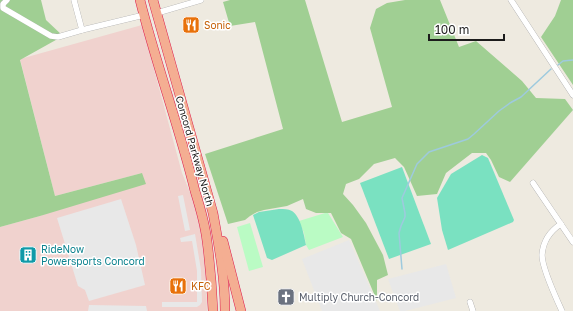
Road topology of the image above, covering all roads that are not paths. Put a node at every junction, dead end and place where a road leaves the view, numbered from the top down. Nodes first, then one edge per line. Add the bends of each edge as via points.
1 (7, 0) edge
2 (74, 0) edge
3 (140, 0) edge
4 (147, 0) edge
5 (153, 0) edge
6 (201, 0) edge
7 (511, 0) edge
8 (157, 13) junction
9 (144, 15) junction
10 (82, 30) junction
11 (178, 90) junction
12 (573, 95) edge
13 (192, 138) junction
14 (182, 142) junction
15 (533, 183) dead end
16 (213, 213) junction
17 (560, 224) junction
18 (573, 242) edge
19 (470, 302) dead end
20 (213, 311) edge
21 (225, 311) edge
22 (241, 311) edge
23 (473, 311) edge
24 (562, 311) edge

1 - 10 street via 3,8 51,36 58,37
2 - 10 street
3 - 9 highway, Concord Parkway North
4 - 8 highway via 151,10
5 - 8 highway, Concord Parkway North
6 - 8 street
7 - 12 street
8 - 11 highway, Concord Parkway North
9 - 10 street
9 - 11 highway via 149,17 154,25
9 - 14 highway, Concord Parkway North
11 - 13 highway, Concord Parkway North
13 - 14 highway
13 - 16 highway, Concord Parkway North
14 - 20 highway, Concord Parkway North via 207,240
15 - 17 street
16 - 21 highway, Concord Parkway North via 222,268
16 - 22 highway via 220,230
17 - 18 street
17 - 24 street via 549,234 542,256
19 - 23 street

